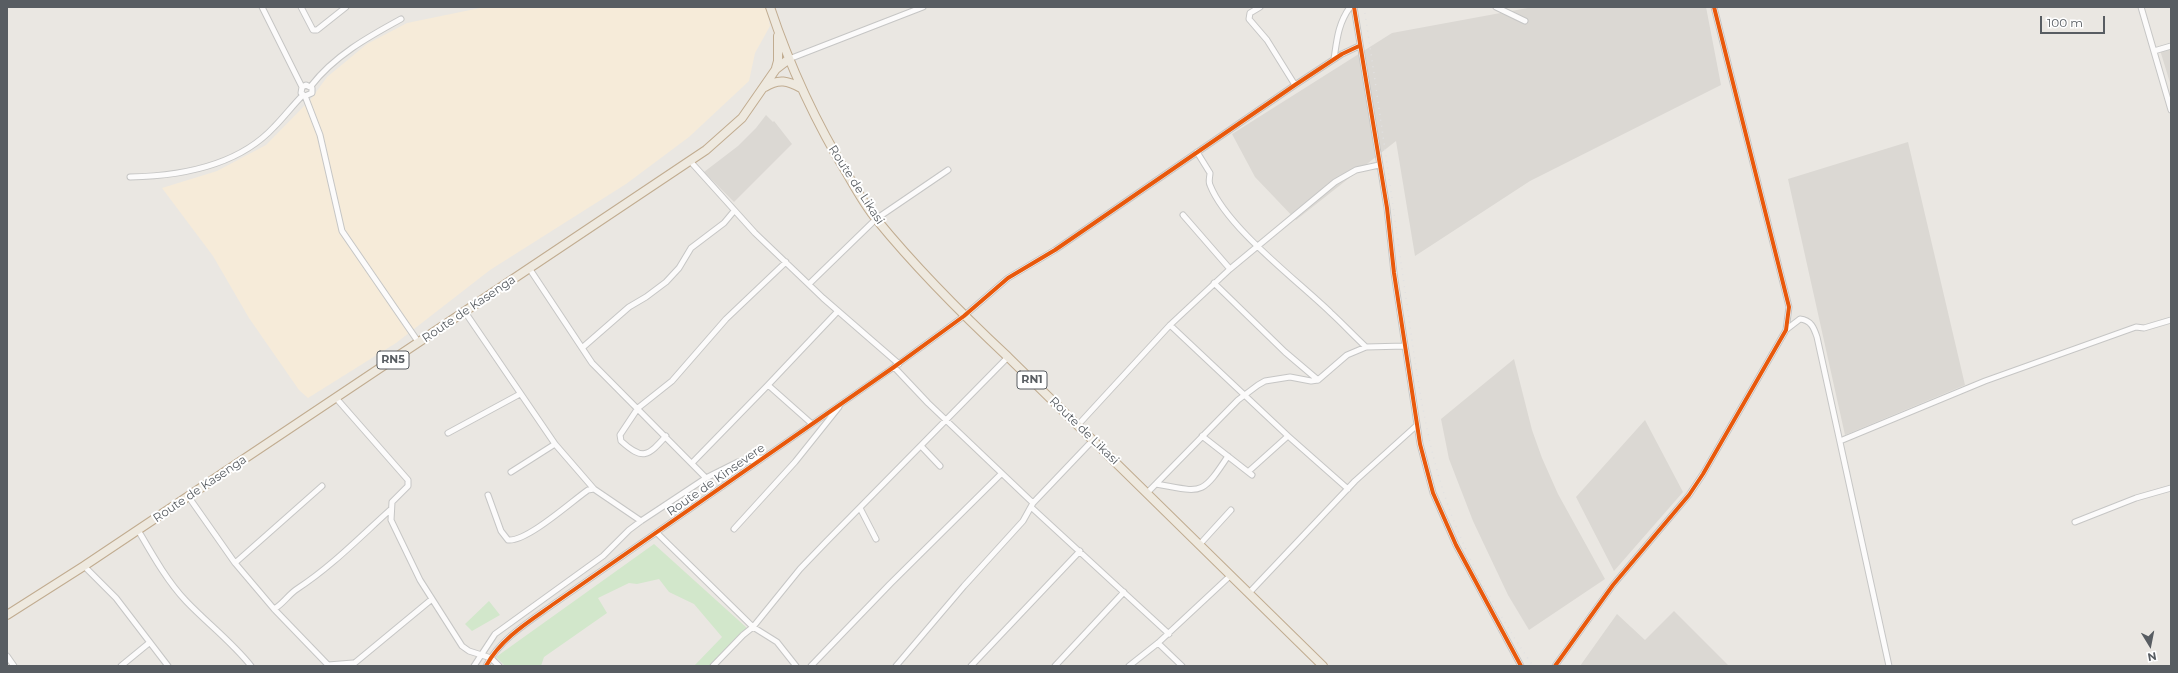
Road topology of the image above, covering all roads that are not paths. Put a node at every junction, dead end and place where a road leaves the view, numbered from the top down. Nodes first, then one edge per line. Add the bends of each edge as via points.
1 (262, 7) edge
2 (301, 7) edge
3 (346, 7) edge
4 (770, 7) edge
5 (923, 7) edge
6 (1260, 7) edge
7 (1350, 7) edge
8 (1354, 7) edge
9 (1496, 7) edge
10 (1714, 7) edge
11 (2141, 7) edge
12 (401, 19) dead end
13 (1525, 21) dead end
14 (777, 27) junction
15 (1359, 46) junction
16 (2171, 46) edge
17 (2154, 51) junction
18 (789, 58) junction
19 (1334, 59) junction
20 (776, 69) junction
21 (1295, 85) junction
22 (311, 86) junction
23 (302, 87) junction
24 (764, 87) junction
25 (802, 88) junction
26 (304, 96) junction
27 (2171, 110) edge
28 (1197, 152) junction
29 (690, 161) junction
30 (1379, 165) junction
31 (948, 170) dead end
32 (130, 177) dead end
33 (734, 211) junction
34 (1183, 215) dead end
35 (876, 219) junction
36 (1258, 245) junction
37 (786, 262) junction
38 (529, 268) junction
39 (1230, 269) junction
40 (1214, 283) junction
41 (809, 284) junction
42 (838, 311) junction
43 (466, 312) junction
44 (964, 316) junction
45 (2171, 320) edge
46 (1170, 326) junction
47 (1786, 330) junction
48 (419, 343) junction
49 (1405, 346) junction
50 (1366, 347) junction
51 (582, 348) junction
52 (1008, 357) junction
53 (897, 365) junction
54 (1318, 380) junction
55 (768, 385) junction
56 (520, 394) junction
57 (1244, 394) junction
58 (336, 398) junction
59 (841, 404) junction
60 (638, 408) junction
61 (946, 420) junction
62 (812, 424) junction
63 (1078, 425) junction
64 (1416, 426) junction
65 (448, 433) dead end
66 (666, 436) junction
67 (1202, 436) junction
68 (1288, 436) junction
69 (1093, 440) junction
70 (1840, 441) junction
71 (555, 444) junction
72 (921, 446) junction
73 (1228, 456) junction
74 (765, 458) junction
75 (692, 462) junction
76 (940, 466) dead end
77 (511, 472) dead end
78 (1001, 474) junction
79 (706, 478) junction
80 (1156, 484) junction
81 (322, 486) dead end
82 (2171, 488) edge
83 (594, 489) junction
84 (1348, 489) junction
85 (1147, 494) junction
86 (488, 495) dead end
87 (188, 496) junction
88 (1032, 505) junction
89 (860, 508) junction
90 (390, 510) junction
91 (1231, 510) dead end
92 (641, 521) junction
93 (2075, 522) dead end
94 (734, 529) dead end
95 (138, 530) junction
96 (657, 532) junction
97 (876, 539) dead end
98 (1200, 544) junction
99 (1080, 550) junction
100 (235, 564) junction
101 (84, 566) junction
102 (1231, 575) junction
103 (1124, 592) junction
104 (1249, 593) junction
105 (432, 598) junction
106 (274, 609) junction
107 (7, 615) edge
108 (753, 627) junction
109 (1169, 634) junction
110 (150, 643) junction
111 (1158, 643) junction
112 (480, 654) junction
113 (7, 656) edge
114 (490, 658) junction
115 (329, 665) edge
116 (352, 665) edge
117 (14, 666) edge
118 (121, 666) edge
119 (168, 666) edge
120 (251, 666) edge
121 (474, 666) edge
122 (486, 666) edge
123 (499, 666) edge
124 (713, 666) edge
125 (796, 666) edge
126 (811, 666) edge
127 (896, 666) edge
128 (971, 666) edge
129 (1055, 666) edge
130 (1129, 666) edge
131 (1182, 666) edge
132 (1323, 666) edge
133 (1521, 666) edge
134 (1555, 666) edge
135 (1889, 666) edge

1 - 23 street
2 - 3 street via 313,30 317,30
4 - 14 highway, RN1
5 - 18 street
6 - 21 street via 1250,13 1249,19 1267,40
7 - 19 street via 1338,27
8 - 15 street
9 - 13 street
10 - 47 street via 1789,307
11 - 17 street
12 - 22 street via 339,57
14 - 18 highway, RN1
14 - 20 highway
15 - 19 street, Route de Kinsevere
15 - 30 street
16 - 17 street
17 - 27 street
18 - 20 highway, Route de Kasenga / RN5
18 - 25 highway, Route de Likasi / RN1
19 - 21 street, Route de Kinsevere
20 - 24 highway, Route de Kasenga / RN5
21 - 28 street, Route de Kinsevere
22 - 23 street
22 - 26 street via 312,93
23 - 26 street
24 - 25 highway via 772,82 785,81
24 - 29 highway, Route de Kasenga / RN5 via 752,106 730,130
25 - 35 highway, Route de Likasi / RN1 via 827,142
26 - 32 street via 274,128 251,146 221,162 181,174
26 - 48 street via 320,134 342,231
28 - 36 street via 1210,173 1209,182 1212,189 1235,222
28 - 44 street, Route de Kinsevere via 1055,250 1008,278
29 - 33 street
29 - 38 highway, Route de Kasenga / RN5
30 - 36 street via 1356,170 1335,182
30 - 49 street
31 - 35 street
33 - 37 street via 754,234
33 - 51 street via 724,223 691,248 670,278 629,307
34 - 39 street
35 - 41 street
35 - 44 highway, Route de Likasi / RN1
36 - 39 street
36 - 50 street
37 - 41 street
37 - 60 street via 726,319 672,381
38 - 43 highway, Route de Kasenga / RN5
38 - 51 street
39 - 40 street
40 - 46 street
40 - 54 street via 1285,352
41 - 42 street
42 - 53 street
42 - 55 street
43 - 48 highway, Route de Kasenga / RN5
43 - 56 street
44 - 52 highway, Route de Likasi / RN1
44 - 53 street, Route de Kinsevere
45 - 70 street via 2144,328 2136,327 1985,381
46 - 57 street
46 - 63 street
47 - 70 street via 1800,319 1806,319 1814,329
47 - 134 street via 1689,495 1613,585
48 - 58 highway, Route de Kasenga / RN5
49 - 50 street
49 - 64 street
50 - 54 street via 1343,357
51 - 60 street via 606,379
52 - 61 street
52 - 63 highway, Route de Likasi / RN1
53 - 59 street, Route de Kinsevere
53 - 61 street
54 - 57 street via 1290,377 1275,379 1258,385
55 - 62 street
55 - 75 street
56 - 65 street
56 - 71 street
57 - 67 street
57 - 68 street
58 - 87 highway, Route de Kasenga / RN5
58 - 90 street via 408,480 408,486 395,497
59 - 62 street, Route de Kinsevere
59 - 94 street via 795,462
60 - 66 street
60 - 66 street via 623,428 621,441 639,454 646,454 653,451
61 - 72 street
61 - 78 street
62 - 74 street, Route de Kinsevere
63 - 69 highway, Route de Likasi / RN1
64 - 84 street
64 - 133 street via 1433,493 1477,588
66 - 75 street
67 - 73 street
67 - 80 street
68 - 73 street via 1251,473
68 - 84 street
69 - 85 highway, Route de Likasi / RN1
69 - 88 street
70 - 135 street
71 - 77 street
71 - 83 street
72 - 76 street
72 - 89 street
73 - 80 street via 1215,476 1204,487 1195,491
74 - 79 street via 738,462
74 - 96 street, Route de Kinsevere
75 - 79 street
78 - 88 street
78 - 126 street
79 - 92 street
80 - 85 street
81 - 100 street
82 - 93 street via 2136,498
83 - 86 street via 588,490 539,527 512,541 501,531
83 - 92 street
84 - 104 street
85 - 98 highway, Route de Likasi / RN1
87 - 95 highway, Route de Kasenga / RN5
87 - 100 street
88 - 99 street
88 - 127 street via 1023,521
89 - 97 street
89 - 108 street via 800,569
90 - 105 street via 391,520
90 - 106 street
91 - 98 street
92 - 112 street via 603,556 495,634
95 - 101 highway, Route de Kasenga / RN5
95 - 120 street via 180,594
96 - 108 street
96 - 114 street, Route de Kinsevere via 512,635
98 - 102 highway, Route de Likasi / RN1
99 - 103 street
99 - 128 street
100 - 106 street
101 - 107 highway, Route de Kasenga / RN5
101 - 110 street via 116,598
102 - 104 highway, Route de Likasi / RN1
102 - 109 street
103 - 109 street
103 - 129 street
104 - 132 highway, Route de Likasi / RN1
105 - 112 street via 462,646
105 - 116 street
106 - 115 street
108 - 124 street
108 - 125 street via 777,642
109 - 111 street
110 - 118 street
110 - 119 street
111 - 130 street
111 - 131 street
112 - 114 street
112 - 121 street
113 - 117 street
114 - 122 street, Route de Kinsevere
114 - 123 street
115 - 116 street

